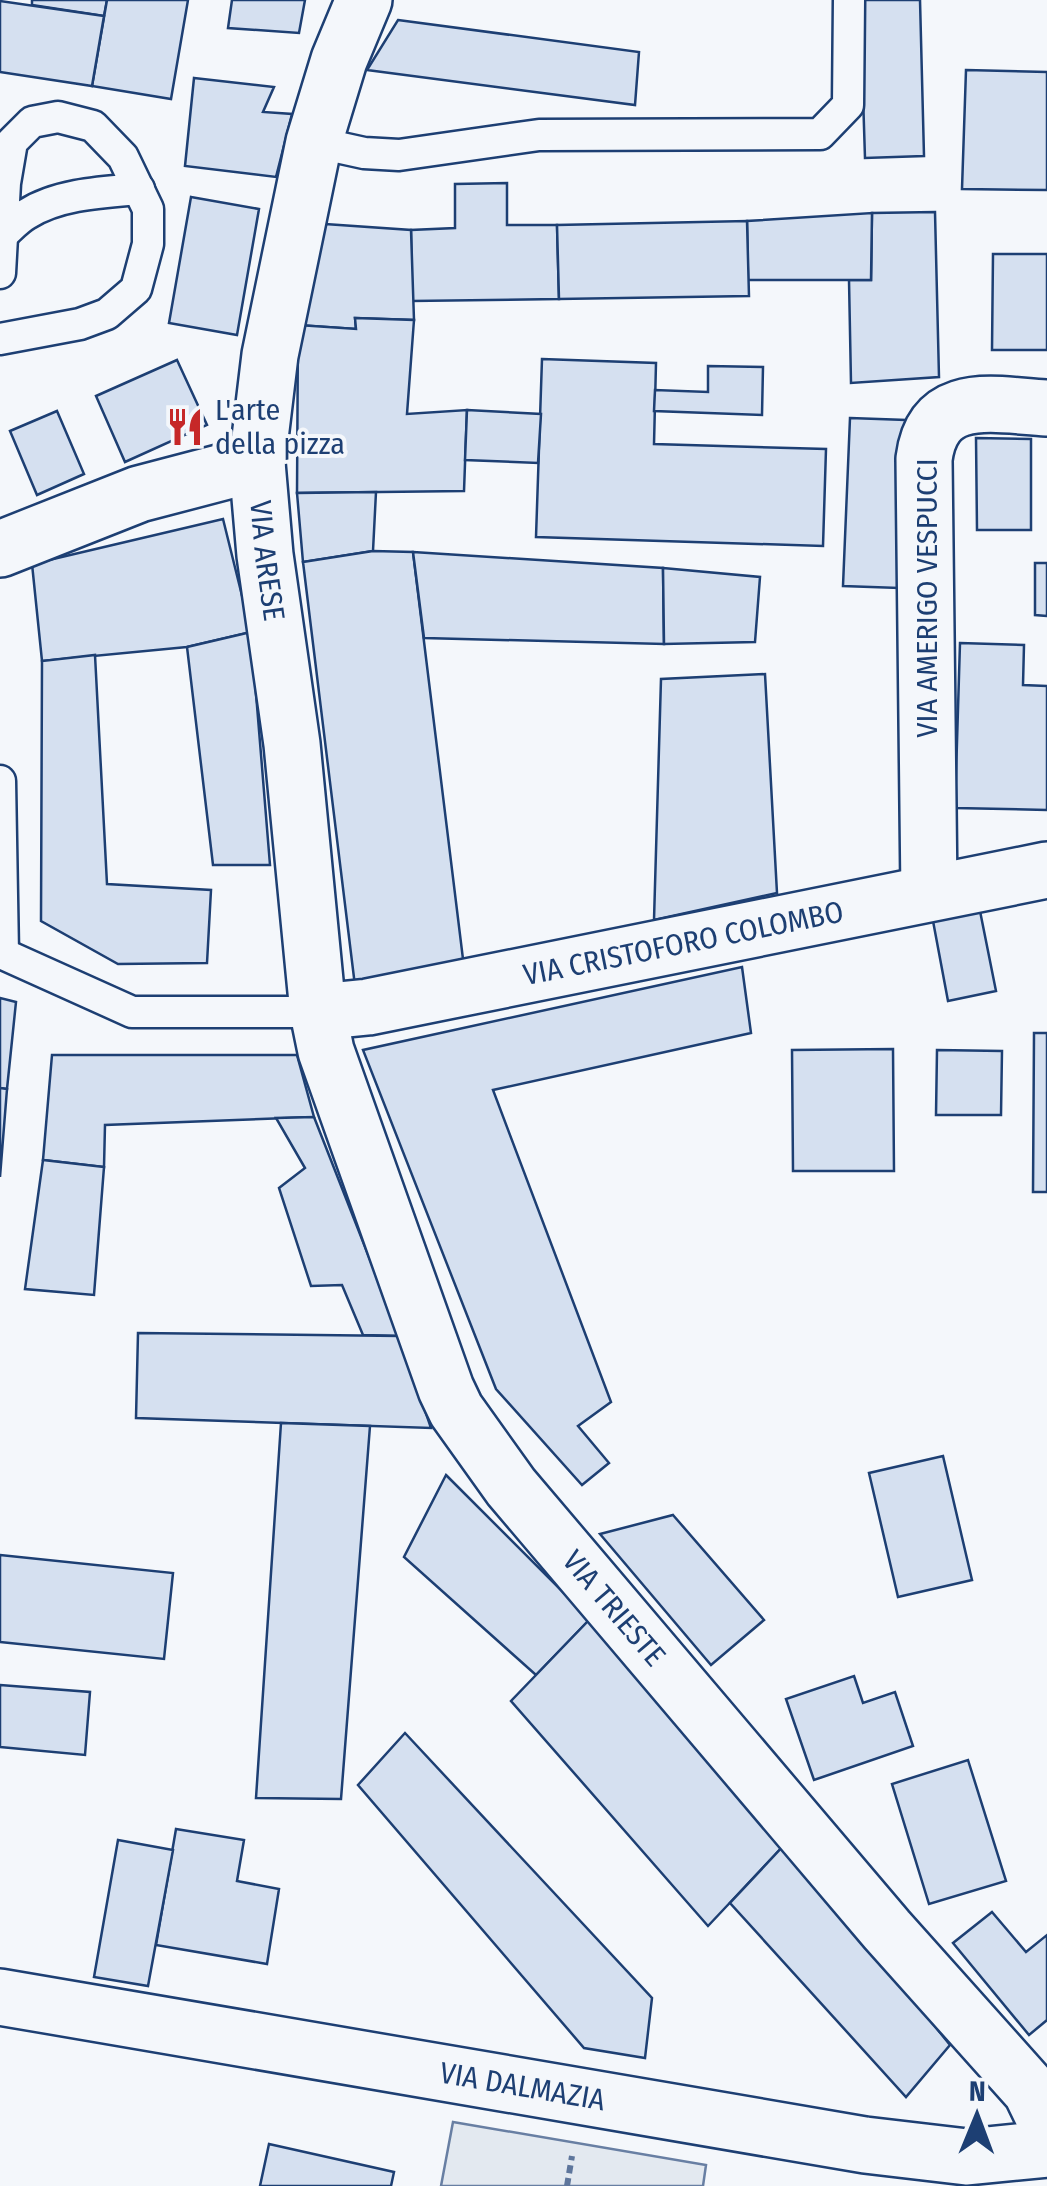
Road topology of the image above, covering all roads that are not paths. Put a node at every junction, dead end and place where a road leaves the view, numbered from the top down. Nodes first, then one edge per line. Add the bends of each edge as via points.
1 (364, 0) edge
2 (850, 0) edge
3 (314, 142) junction
4 (139, 189) junction
5 (2, 236) edge
6 (0, 273) edge
7 (0, 339) edge
8 (1047, 408) edge
9 (257, 463) junction
10 (0, 550) edge
11 (0, 781) edge
12 (1047, 870) edge
13 (929, 892) junction
14 (1, 954) edge
15 (318, 1012) junction
16 (0, 1997) edge
17 (1047, 2124) edge
18 (1047, 2149) edge

1 - 3 street, VIA ARESE
2 - 3 lane via 848,105 820,134 539,135 399,155
3 - 9 street, VIA ARESE via 270,355
4 - 5 lane via 55,202 27,213
4 - 5 lane via 123,157 93,126 58,117 32,122 12,142
4 - 7 lane via 148,209 148,244 136,290 107,314 80,324
5 - 6 lane
8 - 13 street, VIA AMERIGO VESPUCCI via 954,409 927,437
9 - 10 street via 139,494
9 - 15 street, VIA ARESE
11 - 14 lane
12 - 13 street, VIA CRISTOFORO COLOMBO
13 - 15 street, VIA CRISTOFORO COLOMBO
14 - 15 lane via 132,1012
15 - 17 street, VIA TRIESTE via 424,1337 456,1410 511,1488 1031,2091
16 - 18 street, VIA DALMAZIA via 865,2146 968,2157

